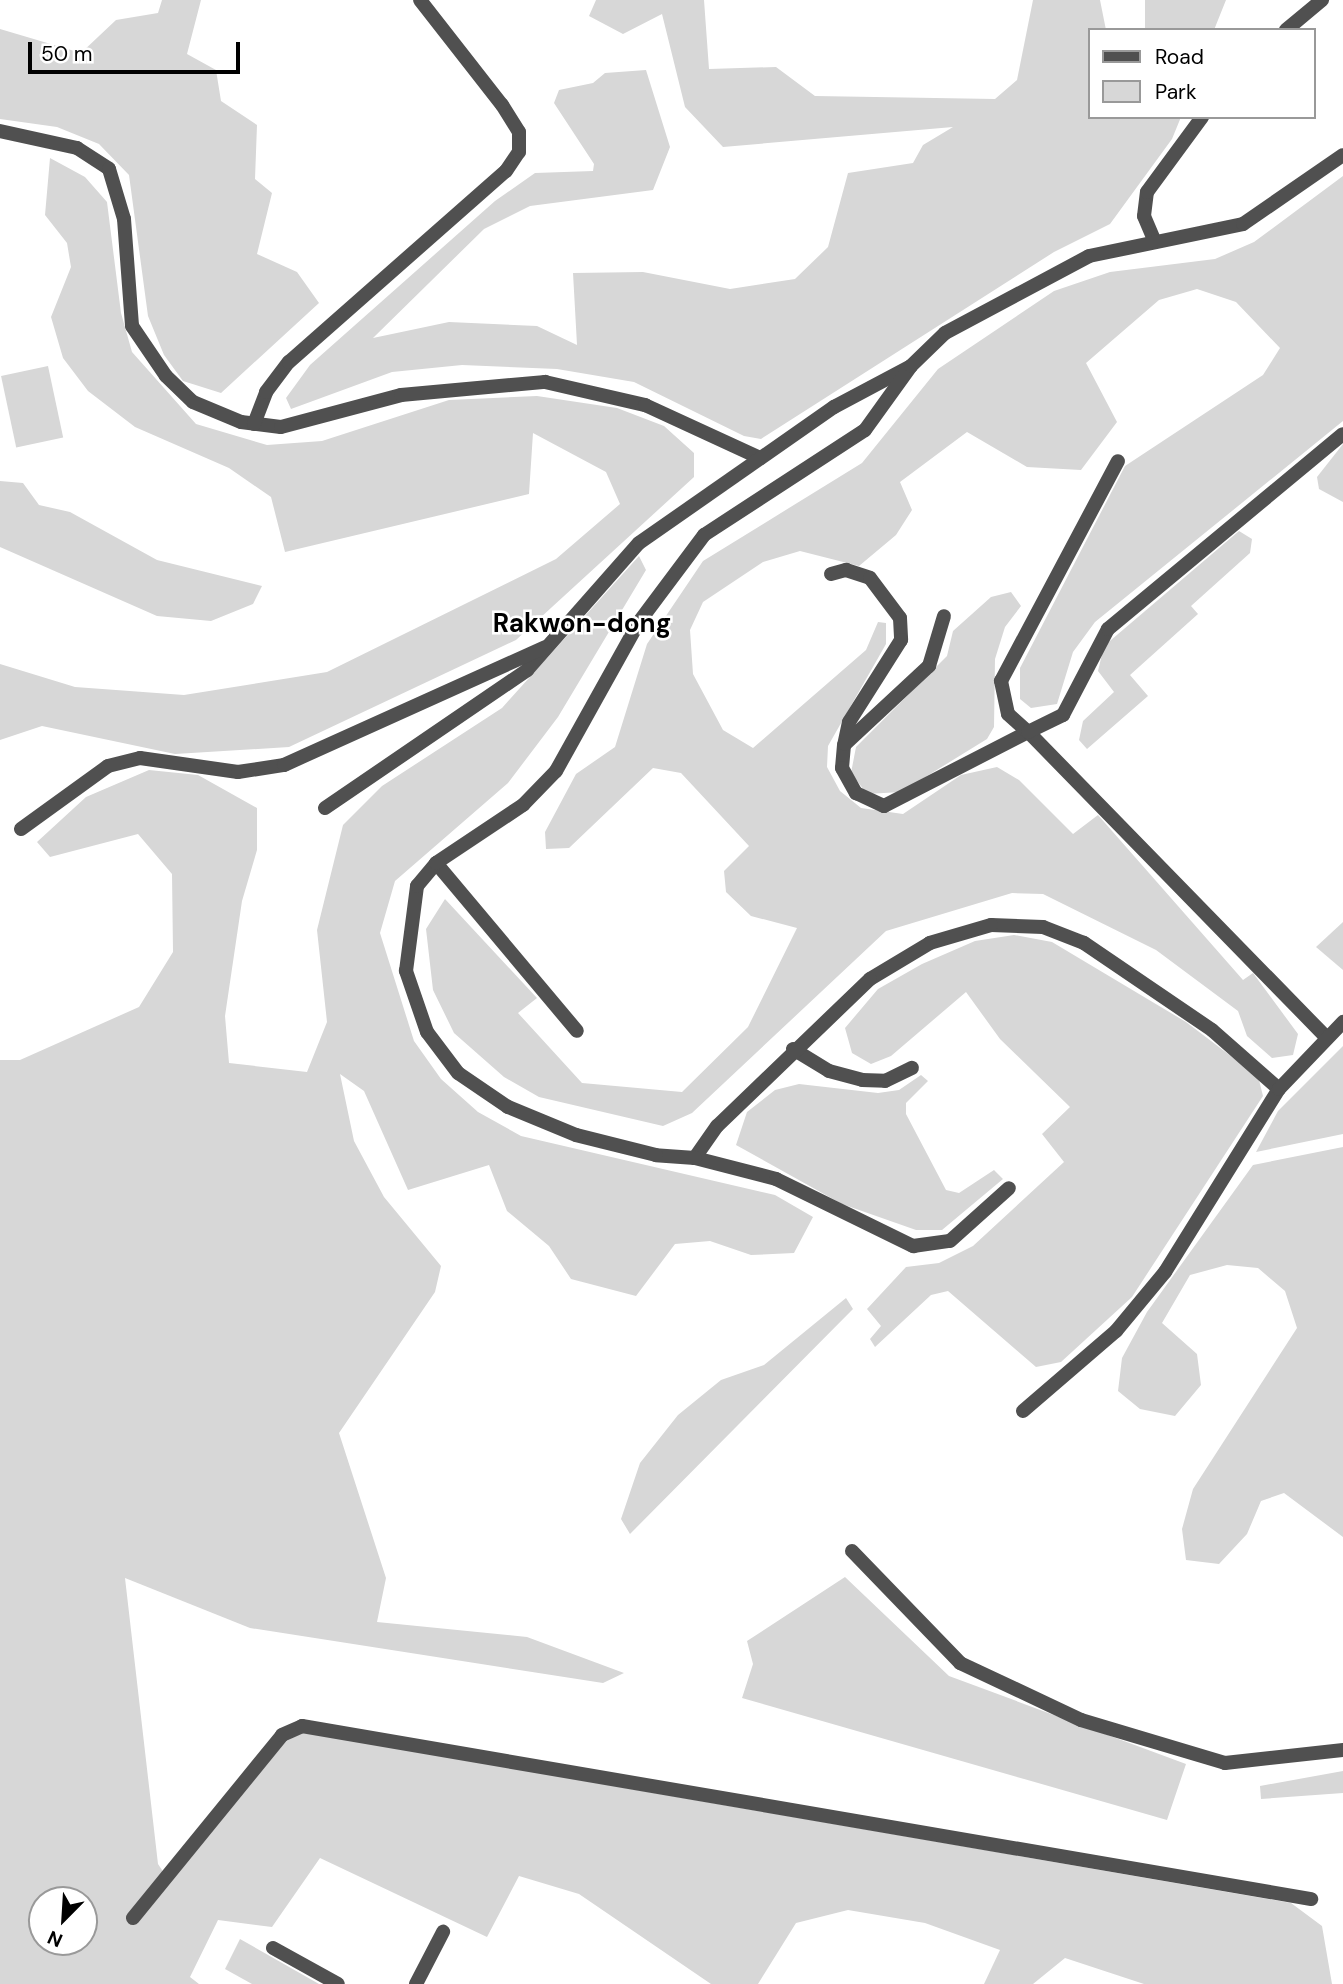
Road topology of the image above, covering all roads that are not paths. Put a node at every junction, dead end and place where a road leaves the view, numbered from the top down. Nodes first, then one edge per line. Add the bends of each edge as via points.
1 (420, 0) edge
2 (1322, 0) edge
3 (1288, 28) edge
4 (1201, 119) edge
5 (0, 131) edge
6 (1343, 155) edge
7 (1155, 242) junction
8 (911, 366) junction
9 (254, 424) junction
10 (1343, 434) edge
11 (760, 458) junction
12 (1118, 461) dead end
13 (831, 574) dead end
14 (944, 616) dead end
15 (549, 645) junction
16 (1028, 732) junction
17 (844, 745) junction
18 (325, 808) dead end
19 (22, 829) dead end
20 (436, 863) junction
21 (1343, 1022) edge
22 (577, 1031) dead end
23 (1326, 1037) junction
24 (793, 1049) junction
25 (912, 1068) dead end
26 (1279, 1089) junction
27 (695, 1158) junction
28 (1009, 1188) dead end
29 (1023, 1411) dead end
30 (852, 1551) dead end
31 (1343, 1750) edge
32 (1311, 1899) dead end
33 (133, 1918) dead end
34 (443, 1931) dead end
35 (273, 1948) dead end
36 (338, 1984) edge
37 (416, 1984) edge

1 - 9 street via 520,132 519,152 506,171 289,362 266,392
2 - 3 street
4 - 7 street via 1147,192 1144,216
5 - 9 street via 77,148 109,169 124,219 132,326 166,376 193,402
6 - 7 street via 1243,224
7 - 8 street via 1089,256 945,333
8 - 11 street via 834,407
8 - 20 street via 865,430 688,550 639,622 556,771 523,805
9 - 11 street via 281,427 457,385 545,382 645,405
10 - 16 street via 1108,629 1063,715
11 - 15 street via 639,543
12 - 16 street via 1001,681 1008,713
13 - 17 street via 846,570 870,578 900,618 901,640 849,722
14 - 17 street via 929,666
15 - 18 street via 474,711
15 - 19 street via 284,765 238,772 140,758 108,766
16 - 17 street via 884,806 856,793 842,768
16 - 23 street
20 - 22 street
20 - 27 street via 417,886 406,971 427,1032 458,1073 508,1107 576,1135
21 - 23 street
23 - 26 street
24 - 25 street via 829,1071 862,1080 885,1081
24 - 26 street via 870,979 930,943 991,925 1030,926 1084,943 1139,977
24 - 27 street via 717,1126
26 - 29 street via 1165,1272 1116,1331
27 - 28 street via 776,1179 913,1246 950,1241
30 - 31 street via 960,1664 1082,1720 1225,1763
32 - 33 street via 302,1726 282,1735
34 - 37 street
35 - 36 street

